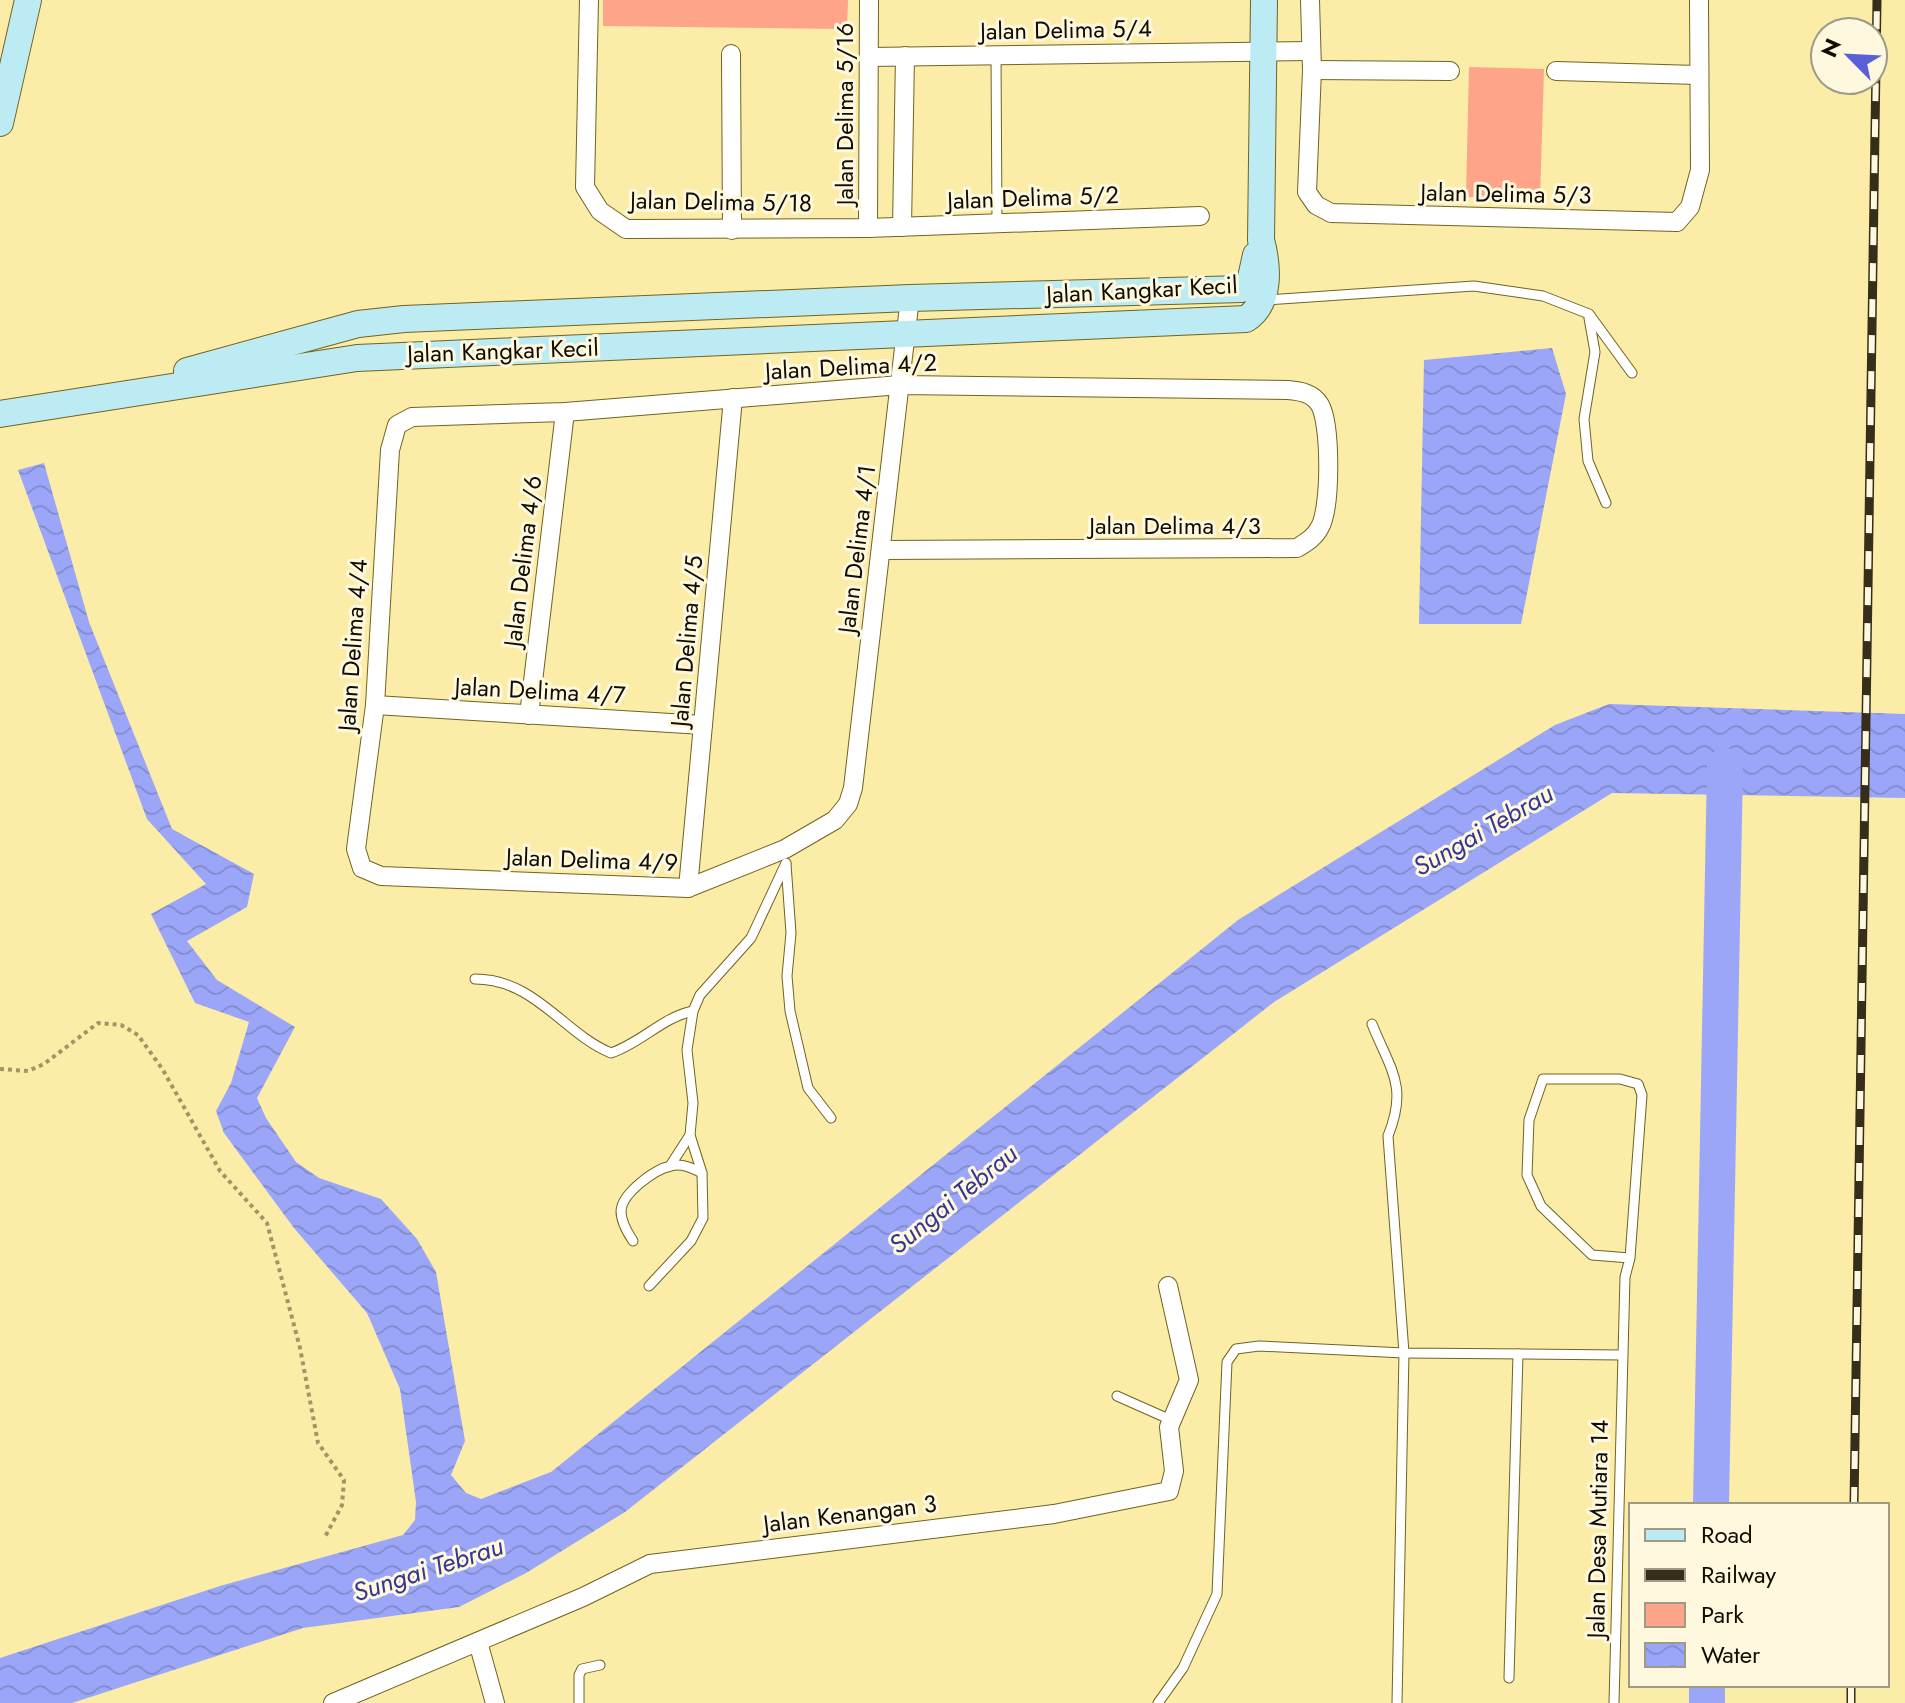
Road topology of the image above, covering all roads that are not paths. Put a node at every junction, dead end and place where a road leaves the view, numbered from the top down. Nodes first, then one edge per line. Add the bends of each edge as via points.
1 (28, 0) edge
2 (589, 0) edge
3 (869, 0) edge
4 (1264, 0) edge
5 (1310, 0) edge
6 (1699, 0) edge
7 (1263, 52) junction
8 (731, 54) dead end
9 (996, 55) junction
10 (905, 56) junction
11 (869, 57) junction
12 (1311, 60) junction
13 (1450, 71) dead end
14 (1556, 71) dead end
15 (1698, 75) junction
16 (0, 123) edge
17 (1200, 216) dead end
18 (997, 223) junction
19 (902, 227) junction
20 (868, 228) junction
21 (732, 230) junction
22 (1261, 240) junction
23 (910, 298) junction
24 (1263, 300) junction
25 (1589, 314) junction
26 (905, 334) junction
27 (1632, 373) dead end
28 (900, 385) junction
29 (131, 392) junction
30 (1310, 395) joint
31 (733, 398) junction
32 (565, 412) junction
33 (0, 414) edge
34 (397, 425) joint
35 (1606, 503) dead end
36 (882, 550) junction
37 (375, 705) junction
38 (529, 715) junction
39 (703, 725) junction
40 (848, 804) joint
41 (786, 856) junction
42 (362, 868) joint
43 (688, 888) junction
44 (475, 979) dead end
45 (693, 1011) junction
46 (1372, 1024) dead end
47 (831, 1118) dead end
48 (690, 1135) junction
49 (670, 1166) junction
50 (702, 1173) junction
51 (633, 1241) dead end
52 (1630, 1258) junction
53 (649, 1286) dead end
54 (1168, 1286) dead end
55 (1404, 1353) junction
56 (1518, 1354) junction
57 (1622, 1355) junction
58 (1117, 1396) dead end
59 (1171, 1420) junction
60 (478, 1642) junction
61 (600, 1665) dead end
62 (1509, 1678) dead end
63 (333, 1703) edge
64 (495, 1703) edge
65 (579, 1703) edge
66 (1158, 1703) edge
67 (1397, 1703) edge
68 (1614, 1703) edge

1 - 16 street
2 - 21 street, Jalan Delima 5/18 via 585,187 600,211 626,229
3 - 11 street, Jalan Delima 5/16
4 - 7 street
5 - 12 street, Jalan Delima 5/3
6 - 15 street, Jalan Delima 5/3
7 - 9 street, Jalan Delima 5/4
7 - 12 street, Jalan Delima 5/4
7 - 22 street
8 - 21 street
9 - 10 street, Jalan Delima 5/4
9 - 18 lane
10 - 11 street, Jalan Delima 5/4
10 - 19 street
11 - 20 street, Jalan Delima 5/16
12 - 13 street, Jalan Delima 5/4
12 - 15 street, Jalan Delima 5/3 via 1307,192 1331,213 1677,222 1690,207 1700,170
14 - 15 street
17 - 18 street, Jalan Delima 5/2
18 - 19 street, Jalan Delima 5/2
19 - 20 street, Jalan Delima 5/2
20 - 21 street, Jalan Delima 5/18
22 - 23 street, Jalan Kangkar Kecil via 1250,282 1242,289
22 - 24 street, Jalan Kangkar Kecil via 1266,257
23 - 26 street, Jalan Delima 4/1
23 - 29 street, Jalan Kangkar Kecil via 358,324 139,385
24 - 25 lane via 1474,286 1543,296
24 - 26 street, Jalan Kangkar Kecil via 1256,312 1238,322
25 - 27 lane
25 - 35 lane via 1595,352 1584,419 1588,461
26 - 28 street, Jalan Delima 4/1
26 - 29 street, Jalan Kangkar Kecil via 357,358
28 - 30 street, Jalan Delima 4/2 via 1288,390
28 - 31 street, Jalan Delima 4/2
28 - 36 street, Jalan Delima 4/1
29 - 33 street, Jalan Kangkar Kecil
30 - 36 street, Jalan Delima 4/3 via 1321,407 1325,431 1324,518 1311,540 1297,548
31 - 32 street, Jalan Delima 4/2
31 - 39 street, Jalan Delima 4/5
32 - 34 street, Jalan Delima 4/2 via 412,417
32 - 38 street, Jalan Delima 4/6
34 - 37 street, Jalan Delima 4/4 via 390,450
36 - 40 street, Jalan Delima 4/1
37 - 38 street, Jalan Delima 4/7
37 - 42 street, Jalan Delima 4/4 via 356,849
38 - 39 street, Jalan Delima 4/7
39 - 43 street, Jalan Delima 4/5
40 - 41 street, Jalan Delima 4/9
41 - 43 street, Jalan Delima 4/9
41 - 45 lane via 751,938 700,995
41 - 47 lane via 790,1011 808,1088
42 - 43 street, Jalan Delima 4/9 via 381,876
44 - 45 lane via 494,979 541,1001 611,1053 643,1039 675,1015
45 - 48 lane via 687,1050 693,1103
46 - 55 lane via 1399,1090 1399,1108 1388,1136
48 - 49 lane
48 - 50 lane
49 - 50 lane
49 - 51 lane via 625,1198 624,1228
50 - 53 lane via 703,1218 691,1241
52 - 52 lane, Jalan Desa Mutiara 14 via 1592,1255 1541,1206 1527,1175 1529,1120 1543,1079 1620,1079 1638,1084 1642,1095
52 - 57 lane, Jalan Desa Mutiara 14
54 - 59 street via 1189,1380
55 - 56 lane
55 - 66 lane via 1236,1349 1227,1362 1217,1594 1183,1668
55 - 67 lane
56 - 57 lane
56 - 62 lane
57 - 68 lane, Jalan Desa Mutiara 14
58 - 59 lane
59 - 60 street, Jalan Kenangan 3 via 1174,1484 1163,1493 1054,1514 650,1564
60 - 63 street
60 - 64 street
61 - 65 lane via 582,1669

